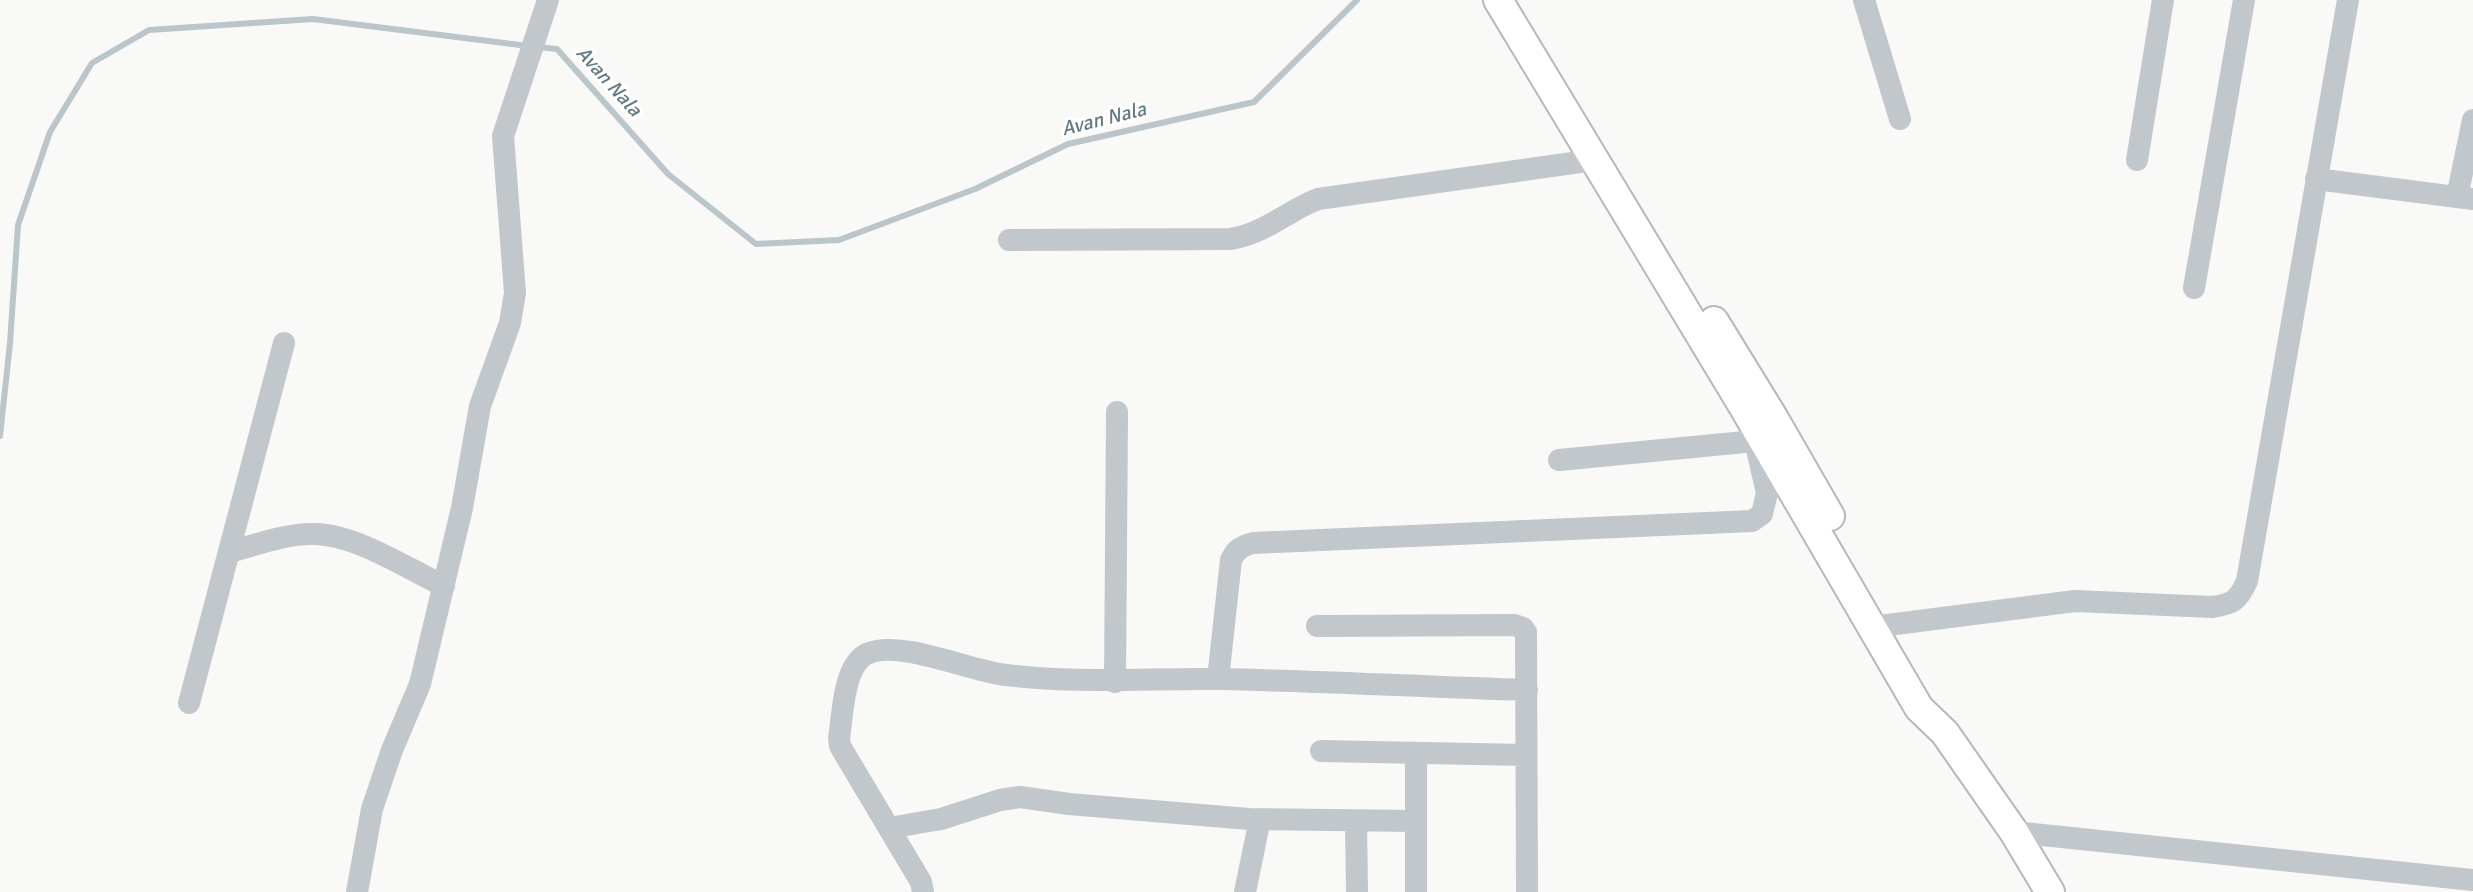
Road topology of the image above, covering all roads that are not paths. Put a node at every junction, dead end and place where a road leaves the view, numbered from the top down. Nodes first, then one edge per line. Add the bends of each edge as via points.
1 (548, 0) edge
2 (1498, 0) edge
3 (1517, 0) edge
4 (1864, 0) edge
5 (2163, 0) edge
6 (2244, 0) edge
7 (2343, 1) edge
8 (1900, 118) dead end
9 (2473, 120) edge
10 (1594, 160) junction
11 (2137, 160) dead end
12 (2316, 179) junction
13 (2465, 198) edge
14 (1009, 240) dead end
15 (2194, 288) dead end
16 (284, 343) dead end
17 (1117, 412) dead end
18 (1767, 438) junction
19 (1558, 460) dead end
20 (229, 552) junction
21 (444, 586) junction
22 (1317, 626) dead end
23 (1882, 626) junction
24 (1218, 679) junction
25 (1115, 682) junction
26 (1527, 690) junction
27 (189, 703) dead end
28 (1321, 751) dead end
29 (1416, 753) junction
30 (1526, 755) junction
31 (1260, 819) junction
32 (1356, 821) junction
33 (1416, 821) junction
34 (889, 828) junction
35 (2014, 832) junction
36 (2473, 880) edge
37 (357, 892) edge
38 (923, 892) edge
39 (1245, 892) edge
40 (1357, 892) edge
41 (1416, 892) edge
42 (1527, 892) edge
43 (2050, 892) edge

1 - 21 street via 503,136 513,309 480,406
2 - 10 main road
3 - 18 main road
4 - 8 street
5 - 11 street
6 - 15 street
7 - 12 street
9 - 13 street
10 - 14 street via 1318,199 1258,232 1230,239
10 - 18 main road
12 - 13 street
12 - 23 street via 2247,581 2240,596 2228,604 2212,607 2075,601
16 - 20 street
17 - 25 street
18 - 19 street
18 - 23 main road
18 - 24 street via 1767,493 1762,514 1752,521 1243,546 1232,560
20 - 21 street via 316,534 359,544
20 - 27 street
21 - 37 street via 420,684 370,817
22 - 26 street via 1514,625 1526,632
23 - 35 main road via 1933,693 1945,733
24 - 25 street
24 - 26 street
25 - 34 street via 1005,675 904,651 868,653 853,665 849,676 839,738 840,746
26 - 30 street
28 - 29 street
29 - 30 street
29 - 33 street
30 - 42 street
31 - 32 street
31 - 34 street via 1020,797 941,819
31 - 39 street
32 - 33 street
32 - 40 street
33 - 41 street
34 - 38 street
35 - 36 street
35 - 43 main road

